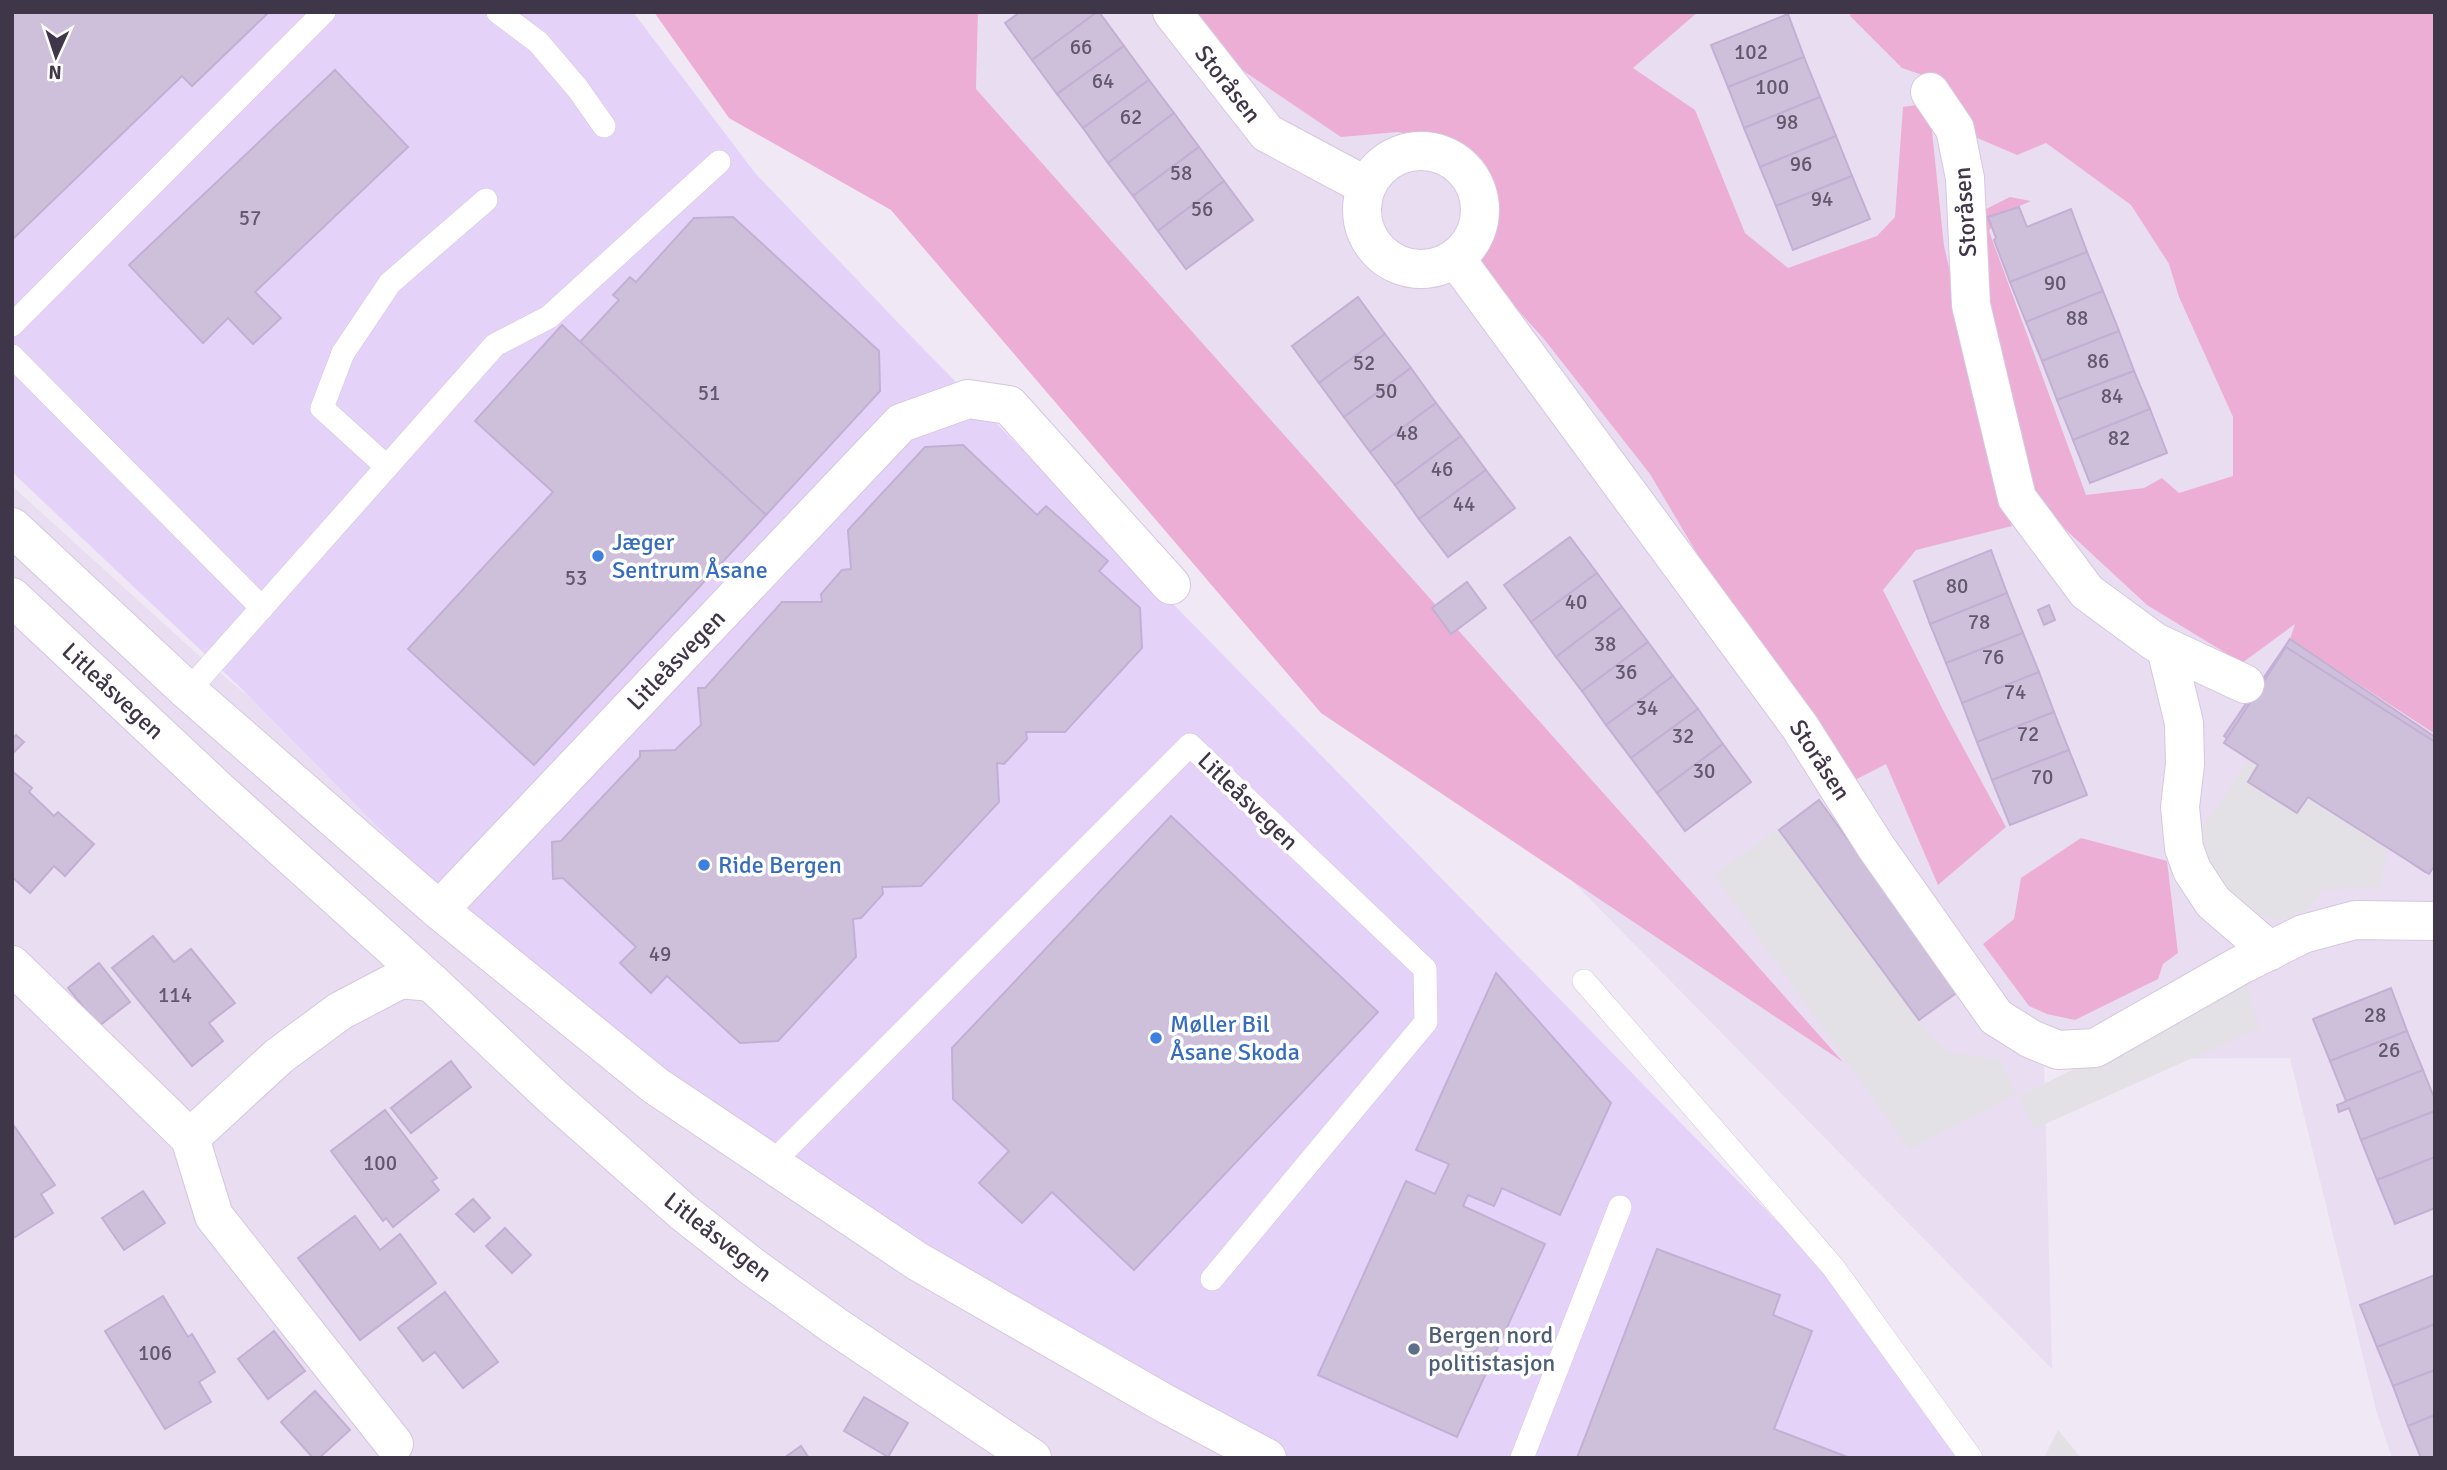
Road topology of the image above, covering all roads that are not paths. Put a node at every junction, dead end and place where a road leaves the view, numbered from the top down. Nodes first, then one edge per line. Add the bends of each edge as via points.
1 (324, 12) edge
2 (498, 12) edge
3 (1172, 12) edge
4 (1930, 92) dead end
5 (604, 126) dead end
6 (719, 162) dead end
7 (1366, 186) junction
8 (486, 200) dead end
9 (1456, 259) junction
10 (12, 325) edge
11 (12, 356) edge
12 (387, 467) junction
13 (12, 527) edge
14 (1171, 585) dead end
15 (12, 597) edge
16 (262, 608) junction
17 (2166, 648) junction
18 (2245, 684) dead end
19 (188, 691) junction
20 (439, 910) junction
21 (2435, 921) edge
22 (2270, 951) junction
23 (12, 965) edge
24 (1584, 981) dead end
25 (431, 982) junction
26 (190, 1138) junction
27 (771, 1164) junction
28 (1620, 1207) dead end
29 (1212, 1279) dead end
30 (394, 1444) dead end
31 (1032, 1458) edge
32 (1267, 1458) edge
33 (1522, 1458) edge
34 (1971, 1458) edge

1 - 10 lane
2 - 5 lane via 538,41
3 - 7 street, Storåsen via 1267,133
4 - 17 street, Storåsen via 1955,129 1965,178 1971,305 2017,498 2087,592
6 - 12 lane, Litleåsvegen via 549,317 495,345
7 - 9 street via 1364,225 1371,243 1384,257 1419,270
7 - 9 street via 1393,158 1412,152 1432,152 1465,171 1476,187 1478,227 1470,245
8 - 12 lane via 390,283 344,353 322,408
9 - 22 street, Storåsen via 1800,727 1875,847 1996,1017 2031,1040 2058,1050 2095,1048
11 - 16 lane
12 - 16 lane, Litleåsvegen
13 - 19 street, Litleåsvegen
14 - 20 street, Litleåsvegen via 1009,405 968,399 901,423
15 - 25 street, Litleåsvegen
16 - 19 lane, Litleåsvegen
17 - 18 street, Storåsen
17 - 22 street via 2184,723 2180,807 2184,848 2213,902
19 - 20 street, Litleåsvegen
20 - 27 street, Litleåsvegen via 656,1086
21 - 22 street, Storåsen via 2355,920 2303,934
23 - 26 street
24 - 34 lane via 1833,1268
25 - 26 street via 401,979 340,1012 279,1056
25 - 31 street, Litleåsvegen via 683,1212 835,1326
26 - 30 street via 214,1216
27 - 29 lane, Litleåsvegen via 1190,745 1425,969 1426,1022
27 - 32 street, Litleåsvegen via 917,1261
28 - 33 lane

